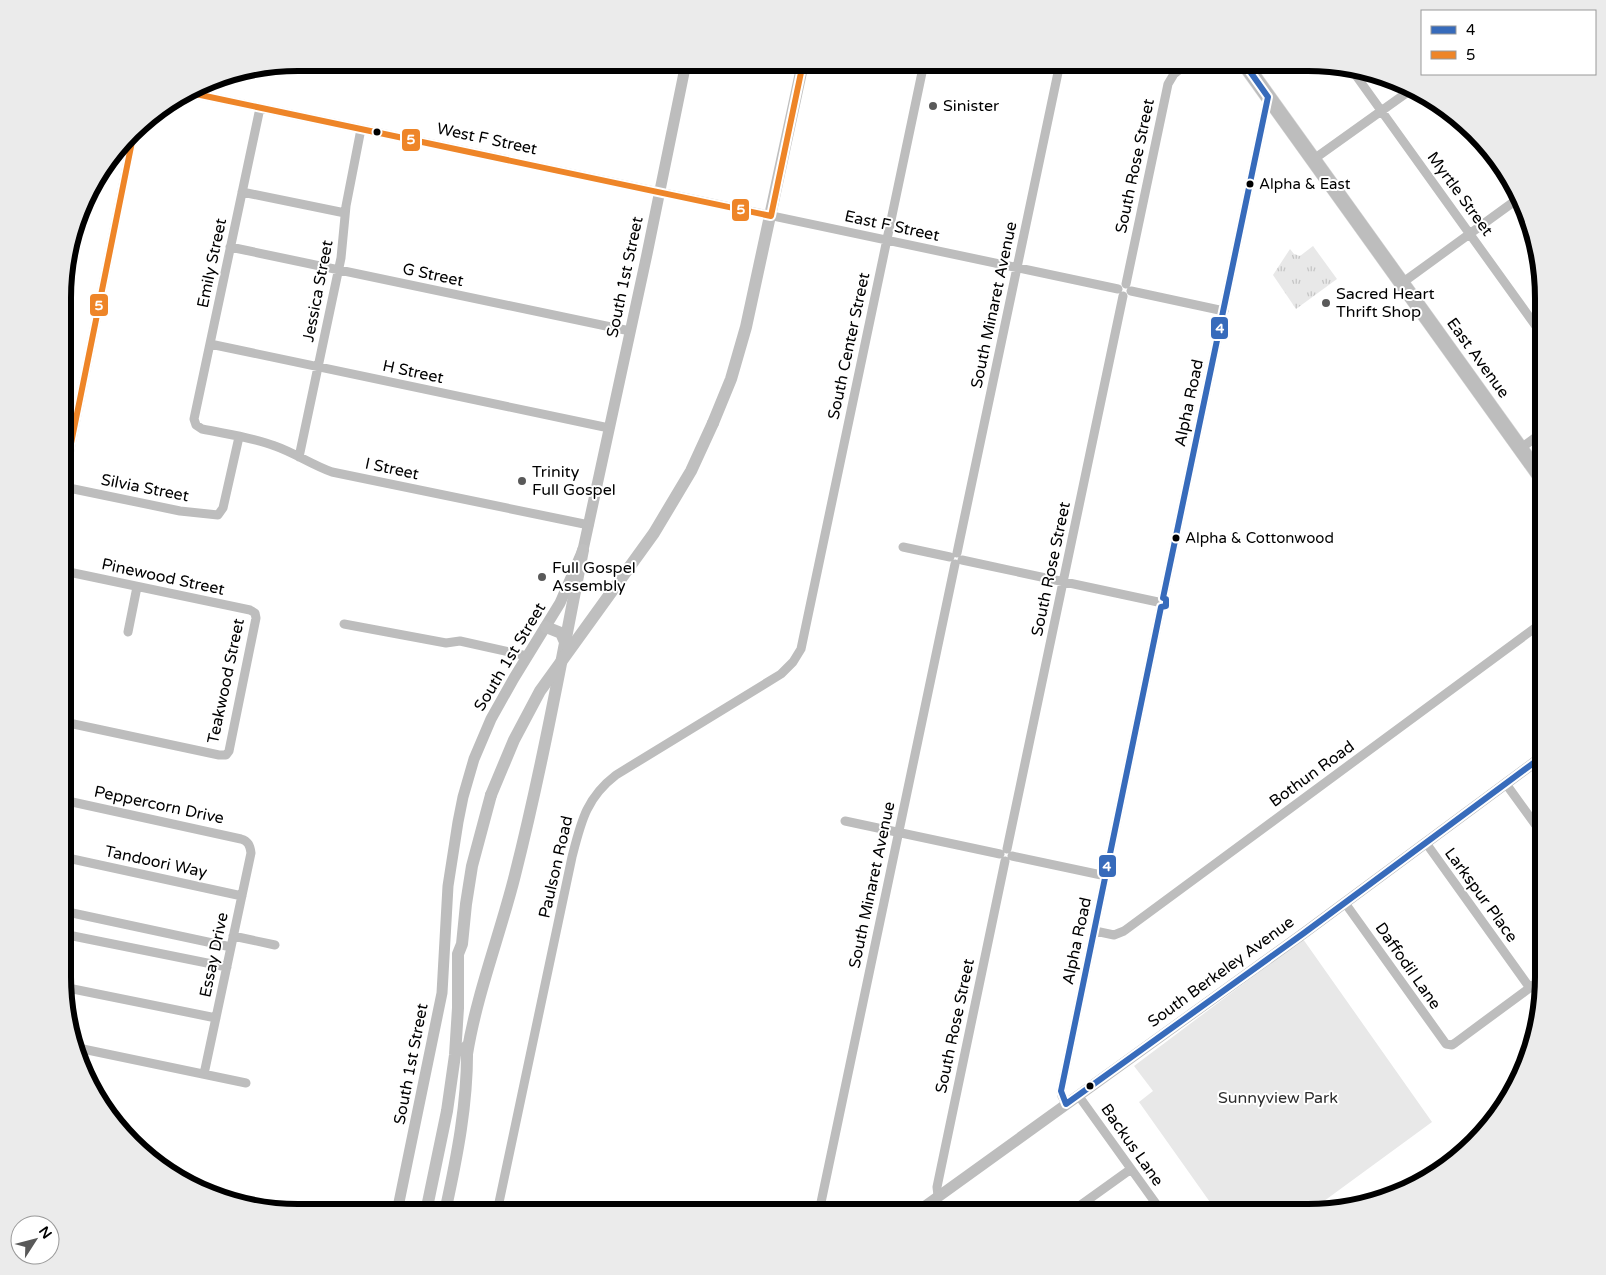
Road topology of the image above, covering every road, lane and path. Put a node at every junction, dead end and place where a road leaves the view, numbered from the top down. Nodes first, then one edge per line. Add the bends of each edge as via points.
1 (684, 71) edge
2 (801, 71) edge
3 (922, 71) edge
4 (1058, 71) edge
5 (1178, 71) edge
6 (1250, 71) edge
7 (1357, 77) edge
8 (1406, 94) edge
9 (199, 95) edge
10 (1268, 97) junction
11 (260, 108) junction
12 (1382, 111) junction
13 (361, 129) junction
14 (132, 144) edge
15 (1314, 159) junction
16 (659, 191) junction
17 (242, 192) junction
18 (1513, 202) edge
19 (345, 213) junction
20 (771, 216) junction
21 (1470, 234) junction
22 (887, 240) junction
23 (230, 247) junction
24 (1017, 268) junction
25 (338, 270) junction
26 (1402, 282) junction
27 (1124, 290) junction
28 (1224, 311) junction
29 (1535, 324) edge
30 (630, 331) junction
31 (210, 344) junction
32 (318, 368) junction
33 (196, 425) joint
34 (610, 428) junction
35 (238, 437) junction
36 (1535, 438) edge
37 (71, 444) edge
38 (1521, 448) junction
39 (299, 457) junction
40 (1535, 468) edge
41 (71, 488) edge
42 (588, 525) junction
43 (903, 547) dead end
44 (582, 550) junction
45 (956, 559) junction
46 (71, 573) edge
47 (1064, 582) junction
48 (137, 587) junction
49 (1161, 602) junction
50 (255, 613) joint
51 (344, 624) dead end
52 (546, 627) junction
53 (1535, 628) edge
54 (128, 632) dead end
55 (805, 635) joint
56 (566, 642) junction
57 (527, 656) junction
58 (71, 724) edge
59 (1535, 762) edge
60 (1506, 784) junction
61 (71, 802) edge
62 (845, 821) dead end
63 (1535, 824) edge
64 (899, 832) junction
65 (248, 843) joint
66 (1426, 843) junction
67 (1006, 855) junction
68 (71, 860) edge
69 (1106, 876) junction
70 (242, 896) junction
71 (1345, 903) junction
72 (71, 913) edge
73 (1094, 931) junction
74 (71, 936) edge
75 (233, 936) junction
76 (462, 944) junction
77 (275, 945) dead end
78 (231, 947) junction
79 (227, 967) junction
80 (1534, 985) edge
81 (1530, 988) junction
82 (72, 989) edge
83 (216, 1018) junction
84 (83, 1049) edge
85 (467, 1054) junction
86 (204, 1074) junction
87 (246, 1083) dead end
88 (1078, 1095) junction
89 (1066, 1104) junction
90 (1131, 1169) junction
91 (938, 1196) junction
92 (399, 1204) edge
93 (428, 1204) edge
94 (447, 1204) edge
95 (499, 1204) edge
96 (821, 1204) edge
97 (930, 1204) edge
98 (1082, 1204) edge
99 (1156, 1204) edge

1 - 16 street, South 1st Street
2 - 20 main road
3 - 22 street, South Center Street
4 - 24 street, South Minaret Avenue
5 - 27 street, South Rose Street via 1168,84
6 - 10 main road, East Avenue
7 - 12 street, Myrtle Street
8 - 12 street
9 - 11 street, West F Street
10 - 15 main road, East Avenue
10 - 28 street, Alpha Road
11 - 13 street, West F Street
11 - 17 street, Emily Street
12 - 15 street
12 - 21 street, Myrtle Street
13 - 16 street, West F Street
13 - 19 street, Jessica Street
14 - 37 street
15 - 26 main road, East Avenue
16 - 20 street, East F Street
16 - 30 street, South 1st Street
17 - 19 street
17 - 23 street, Emily Street
18 - 21 street
19 - 25 street, Jessica Street
20 - 22 street, East F Street
20 - 76 main road, bridge via 731,379 691,470 654,533 555,668 514,740 491,795 472,866
21 - 26 street
21 - 29 street, Myrtle Street
22 - 24 street, East F Street
22 - 55 street, South Center Street
23 - 25 street, G Street
23 - 31 street, Emily Street
24 - 27 street, East F Street
24 - 45 street, South Minaret Avenue
25 - 30 street, G Street
25 - 32 street, Jessica Street
26 - 38 main road, East Avenue
27 - 28 street, East F Street
27 - 47 street, South Rose Street
28 - 49 street, Alpha Road
30 - 34 street, South 1st Street
31 - 32 street, H Street
31 - 33 street, Emily Street via 194,419
32 - 34 street, H Street
32 - 39 street, Jessica Street
33 - 35 street, I Street
34 - 42 street, South 1st Street
35 - 39 street, I Street via 270,444
35 - 41 street, Silvia Street via 223,508 214,515
36 - 38 street
38 - 40 main road, East Avenue
39 - 42 street, I Street via 332,472
42 - 44 street, South 1st Street
43 - 45 street
44 - 52 street, South 1st Street via 565,594
44 - 56 main road
45 - 47 street
45 - 64 street, South Minaret Avenue
46 - 48 street, Pinewood Street
47 - 49 street
47 - 67 street, South Rose Street
48 - 50 street, Pinewood Street
48 - 54 street
49 - 69 street, Alpha Road
50 - 58 street, Teakwood Street via 226,755
51 - 57 street via 446,643 460,641
52 - 56 main road via 561,633
52 - 57 street, South 1st Street
53 - 73 street, Bothun Road via 1124,931 1114,935
55 - 95 street, Paulson Road via 797,656 781,674 616,776 588,806 580,823 572,857
56 - 85 main road via 516,870 474,1014
57 - 92 street, South 1st Street via 491,719 463,797 448,886 442,993
59 - 60 street, South Berkeley Avenue
60 - 63 street
60 - 66 street, South Berkeley Avenue
61 - 65 street, Peppercorn Drive
62 - 64 street
64 - 67 street
64 - 96 street, South Minaret Avenue
65 - 70 street, Essay Drive via 251,853
66 - 71 street, South Berkeley Avenue
66 - 81 street, Larkspur Place
67 - 69 street
67 - 91 street, South Rose Street via 937,1187
68 - 70 street, Tandoori Way
69 - 73 street, Alpha Road
70 - 75 street, Essay Drive
71 - 81 street, Daffodil Lane via 1443,1042 1449,1045
71 - 88 street, South Berkeley Avenue
72 - 78 street
73 - 89 street, Alpha Road via 1061,1091
74 - 79 street
75 - 77 street
75 - 78 street, Essay Drive
76 - 85 main road via 466,953
76 - 93 main road via 458,954 455,1055
78 - 79 street, Essay Drive
79 - 83 street, Essay Drive
80 - 81 street
82 - 83 street
83 - 86 street, Essay Drive
84 - 86 street
85 - 94 main road via 462,1122
86 - 87 street
88 - 89 street, South Berkeley Avenue
88 - 90 street, Backus Lane
89 - 91 street, South Berkeley Avenue
90 - 98 street
90 - 99 street, Backus Lane
91 - 97 street, South Berkeley Avenue

